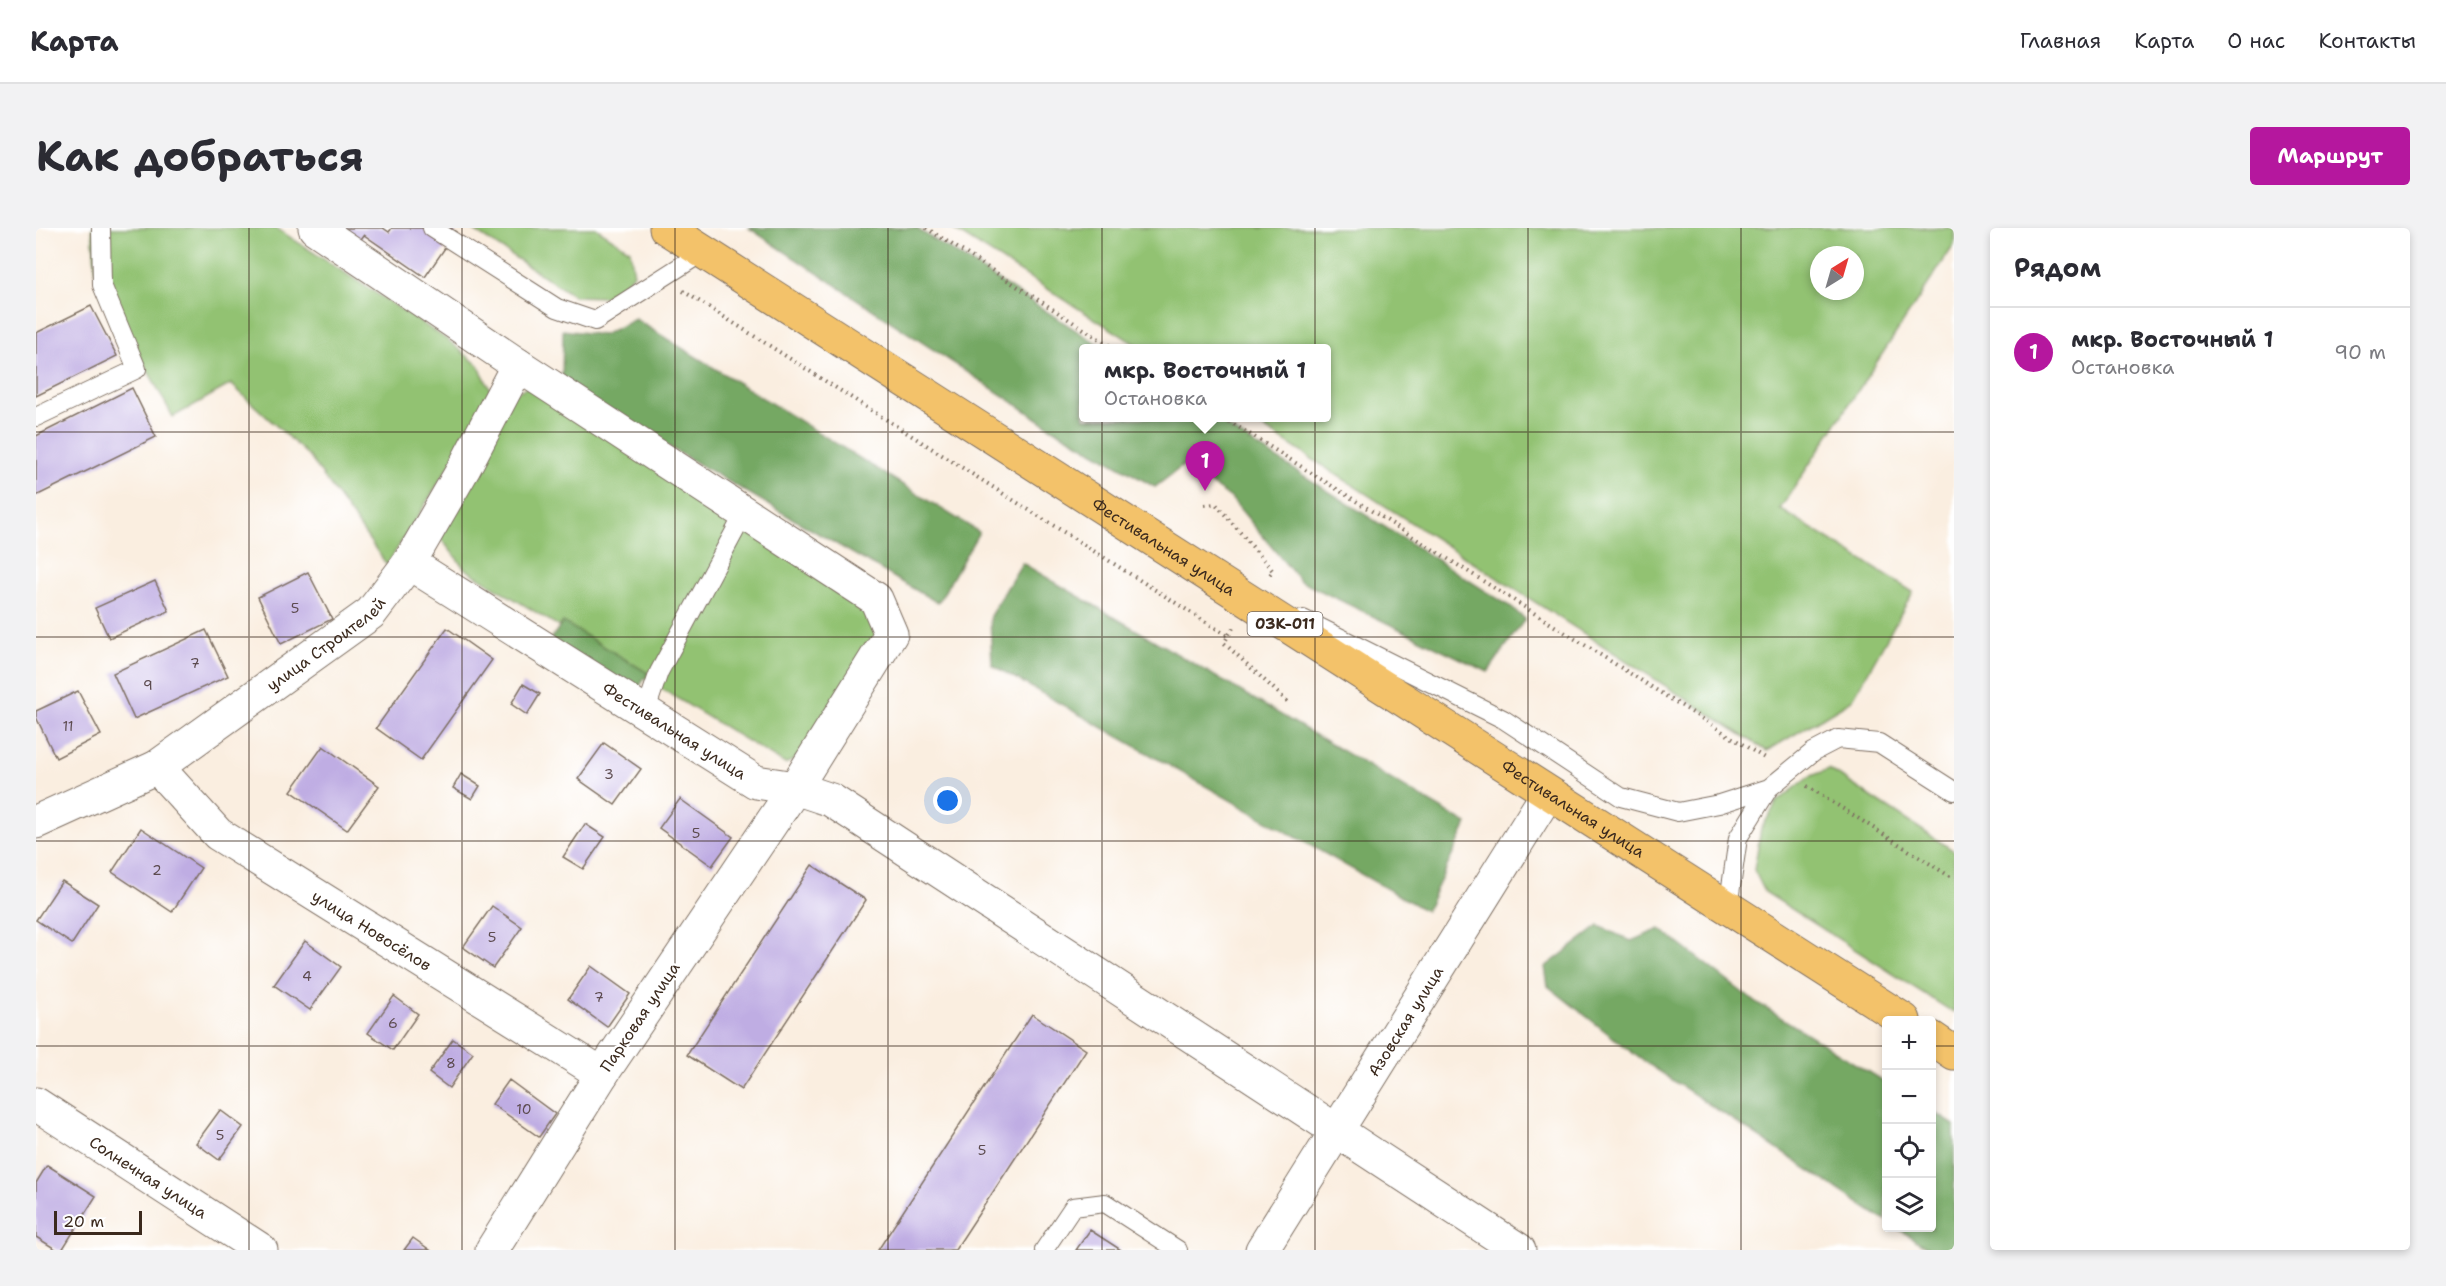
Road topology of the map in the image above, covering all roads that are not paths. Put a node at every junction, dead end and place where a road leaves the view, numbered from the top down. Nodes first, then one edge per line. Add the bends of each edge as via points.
1 (101, 228) edge
2 (315, 228) edge
3 (432, 228) edge
4 (666, 228) edge
5 (703, 252) junction
6 (518, 365) junction
7 (36, 417) edge
8 (744, 514) junction
9 (1184, 559) junction
10 (409, 564) junction
11 (645, 713) junction
12 (157, 767) junction
13 (795, 788) junction
14 (1769, 788) junction
15 (1954, 791) edge
16 (1548, 793) junction
17 (36, 822) edge
18 (1728, 908) junction
19 (1898, 1016) edge
20 (1936, 1041) edge
21 (1954, 1053) edge
22 (602, 1074) junction
23 (36, 1104) edge
24 (1336, 1132) junction
25 (261, 1250) edge
26 (492, 1250) edge
27 (1044, 1250) edge
28 (1178, 1250) edge
29 (1262, 1250) edge
30 (1519, 1250) edge

1 - 7 lane via 102,285 137,369
2 - 6 street
3 - 5 lane via 557,308 595,321
4 - 5 main road, Фестивальная улица / 03К-011
5 - 9 main road, Фестивальная улица / 03К-011
6 - 8 street
6 - 10 street, улица Строителей
8 - 11 lane via 659,672
8 - 13 street, Парковая улица via 876,599 891,634
9 - 14 lane via 1503,719 1621,797 1678,812
9 - 16 main road, Фестивальная улица / 03К-011
10 - 11 street, Фестивальная улица
10 - 12 street, улица Строителей via 370,613
11 - 13 street, Фестивальная улица via 756,782
12 - 17 street, улица Строителей
12 - 22 street, улица Новосёлов via 218,834
13 - 22 street, Парковая улица
13 - 24 street, Фестивальная улица via 831,800
14 - 15 lane via 1813,752 1838,739 1879,744
14 - 18 lane via 1738,838
16 - 18 main road, Фестивальная улица / 03К-011
16 - 24 street, Азовская улица
18 - 19 main road, Фестивальная улица / 03К-011
20 - 21 main road
22 - 26 street, Парковая улица
23 - 25 street, Солнечная улица
24 - 29 street, Азовская улица
24 - 30 street, Фестивальная улица
27 - 28 lane via 1073,1207 1105,1203

